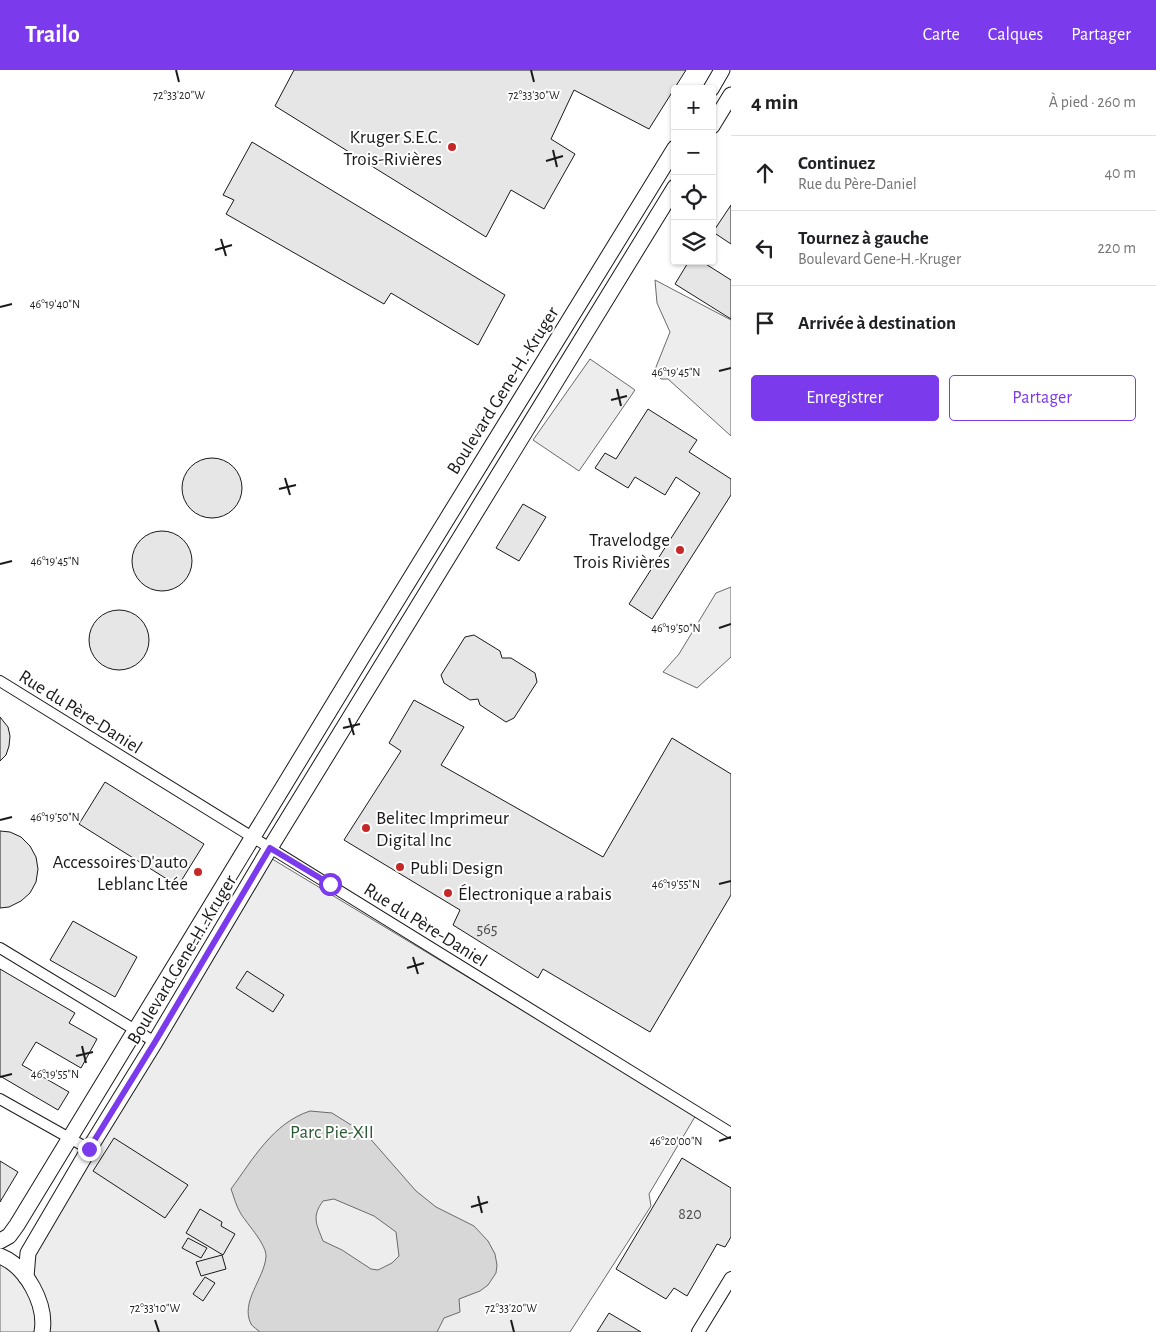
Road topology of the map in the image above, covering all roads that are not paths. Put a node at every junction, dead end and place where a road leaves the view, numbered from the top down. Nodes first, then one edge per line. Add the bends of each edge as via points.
1 (722, 70) edge
2 (713, 85) edge
3 (731, 95) edge
4 (716, 119) edge
5 (671, 155) edge
6 (671, 193) edge
7 (373, 659) junction
8 (0, 681) edge
9 (253, 838) junction
10 (270, 848) junction
11 (0, 948) edge
12 (137, 1030) junction
13 (155, 1042) junction
14 (0, 1098) edge
15 (731, 1133) edge
16 (70, 1140) junction
17 (89, 1149) junction
18 (0, 1241) edge
19 (0, 1256) edge
20 (26, 1277) junction
21 (731, 1278) edge
22 (42, 1332) edge
23 (698, 1332) edge

1 - 2 main road
3 - 4 main road
5 - 7 main road, Boulevard Gene-H.-Kruger
6 - 7 main road, Boulevard Gene-H.-Kruger
7 - 9 main road, Boulevard Gene-H.-Kruger
7 - 10 main road, Boulevard Gene-H.-Kruger
8 - 9 street, Rue du Père-Daniel
9 - 10 street, Rue du Père-Daniel
9 - 12 main road, Boulevard Gene-H.-Kruger
10 - 13 main road, Boulevard Gene-H.-Kruger
10 - 15 street, Rue du Père-Daniel
11 - 12 street
12 - 13 street
12 - 16 main road, Boulevard Gene-H.-Kruger
13 - 17 main road, Boulevard Gene-H.-Kruger
14 - 16 street
16 - 17 street
16 - 18 main road, Boulevard Gene-H.-Kruger via 17,1225 9,1236
17 - 20 main road, Boulevard Gene-H.-Kruger via 28,1253
19 - 20 main road
20 - 22 main road via 40,1307
21 - 23 street

